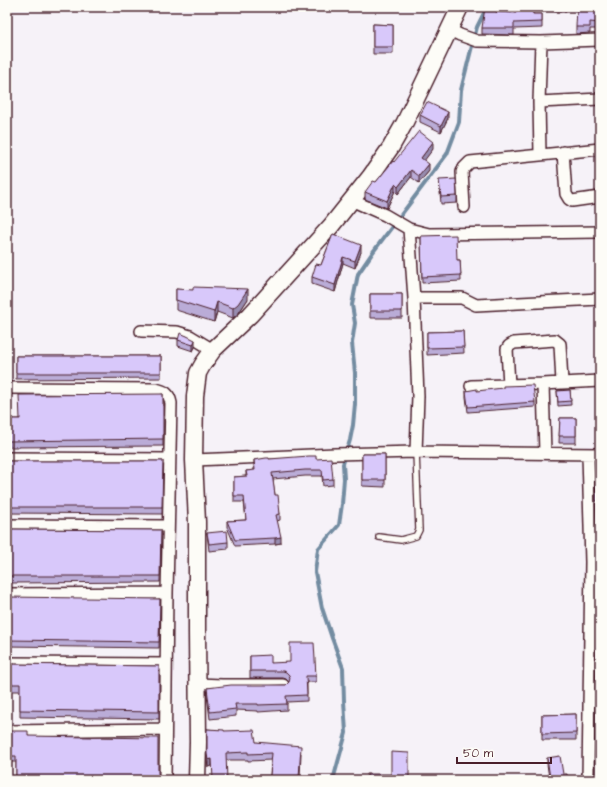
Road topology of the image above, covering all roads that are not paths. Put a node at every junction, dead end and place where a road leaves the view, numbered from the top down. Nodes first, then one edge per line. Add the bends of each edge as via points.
1 (460, 7) edge
2 (454, 32) junction
3 (600, 40) edge
4 (541, 42) junction
5 (600, 99) edge
6 (539, 102) junction
7 (600, 149) edge
8 (563, 152) junction
9 (540, 155) junction
10 (600, 197) edge
11 (351, 200) junction
12 (464, 207) dead end
13 (409, 229) junction
14 (600, 232) edge
15 (414, 298) junction
16 (600, 299) edge
17 (141, 331) dead end
18 (213, 350) junction
19 (600, 381) edge
20 (562, 383) junction
21 (543, 384) junction
22 (509, 385) junction
23 (471, 386) dead end
24 (7, 388) edge
25 (416, 452) junction
26 (545, 453) junction
27 (588, 454) junction
28 (600, 454) edge
29 (7, 458) edge
30 (169, 459) junction
31 (194, 460) junction
32 (7, 525) edge
33 (168, 526) junction
34 (379, 537) dead end
35 (167, 593) junction
36 (7, 594) edge
37 (7, 663) edge
38 (166, 664) junction
39 (198, 684) junction
40 (283, 685) edge
41 (165, 729) junction
42 (7, 731) edge
43 (165, 780) edge
44 (197, 780) edge
45 (588, 780) edge

1 - 2 main road
2 - 4 street via 477,41
2 - 11 main road via 391,146
3 - 4 street
4 - 6 street
5 - 6 street
6 - 9 street
7 - 8 street
8 - 9 street
8 - 10 street via 567,198 572,201
9 - 12 street via 470,162 462,172
11 - 13 street
11 - 18 main road via 331,226 250,315
13 - 14 street via 429,234
13 - 15 street
15 - 16 street via 462,298 476,305
15 - 25 street via 418,396
17 - 18 street via 177,332 190,336
18 - 31 main road via 197,378
19 - 20 street
20 - 21 street
20 - 22 street via 560,344 555,340 514,343 509,346
21 - 22 street
21 - 26 street
22 - 23 street
24 - 30 street via 155,389 166,392 171,403
25 - 26 street
25 - 31 street
25 - 34 lane via 419,530 416,536 401,540
26 - 27 street
27 - 28 street
27 - 45 street via 591,562
29 - 30 street
30 - 33 street
31 - 39 main road
32 - 33 street
33 - 35 street
35 - 36 street
35 - 38 street
37 - 38 street
38 - 41 street
39 - 40 street
39 - 44 main road
41 - 42 street
41 - 43 street

